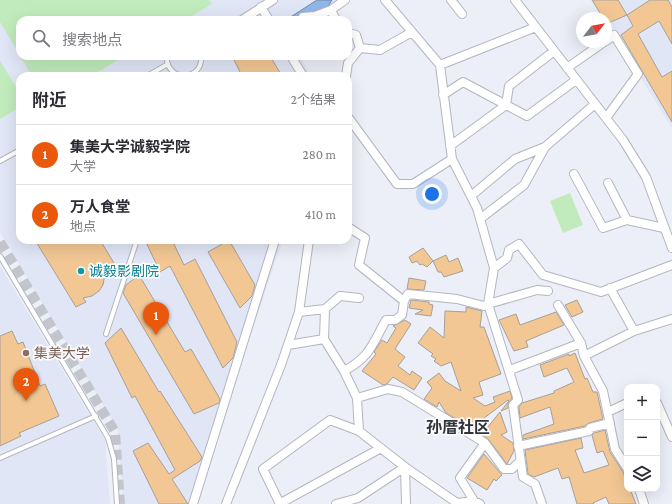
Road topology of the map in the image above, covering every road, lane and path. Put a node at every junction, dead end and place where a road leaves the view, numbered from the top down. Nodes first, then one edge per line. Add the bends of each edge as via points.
1 (273, 0) edge
2 (345, 0) edge
3 (385, 0) edge
4 (451, 0) edge
5 (519, 1) edge
6 (261, 7) junction
7 (331, 10) junction
8 (462, 14) dead end
9 (248, 16) edge
10 (267, 16) edge
11 (315, 16) edge
12 (334, 16) edge
13 (536, 27) junction
14 (412, 32) junction
15 (352, 34) edge
16 (612, 36) edge
17 (360, 48) junction
18 (595, 48) edge
19 (554, 51) junction
20 (352, 58) edge
21 (168, 60) edge
22 (201, 60) edge
23 (293, 60) edge
24 (350, 60) edge
25 (168, 64) junction
26 (440, 64) junction
27 (567, 68) junction
28 (154, 72) edge
29 (173, 72) edge
30 (194, 72) edge
31 (301, 72) edge
32 (347, 72) edge
33 (576, 80) junction
34 (444, 95) junction
35 (595, 104) junction
36 (506, 105) junction
37 (606, 118) junction
38 (352, 122) edge
39 (450, 146) junction
40 (545, 147) junction
41 (16, 152) edge
42 (452, 159) junction
43 (0, 162) edge
44 (574, 174) dead end
45 (608, 183) dead end
46 (471, 196) junction
47 (480, 219) junction
48 (627, 220) junction
49 (664, 228) junction
50 (352, 230) edge
51 (136, 244) edge
52 (274, 244) edge
53 (308, 244) edge
54 (672, 248) edge
55 (0, 256) edge
56 (672, 265) edge
57 (494, 268) junction
58 (610, 288) junction
59 (548, 291) dead end
60 (359, 298) dead end
61 (404, 301) junction
62 (488, 304) junction
63 (558, 305) dead end
64 (325, 309) junction
65 (299, 312) junction
66 (672, 319) edge
67 (634, 331) junction
68 (106, 334) dead end
69 (324, 339) junction
70 (581, 343) junction
71 (288, 345) junction
72 (584, 356) junction
73 (510, 370) junction
74 (344, 371) junction
75 (357, 398) junction
76 (624, 404) edge
77 (660, 410) edge
78 (608, 412) junction
79 (96, 416) junction
80 (610, 423) junction
81 (359, 431) junction
82 (672, 437) edge
83 (485, 443) junction
84 (518, 446) junction
85 (381, 448) junction
86 (0, 458) edge
87 (520, 461) junction
88 (624, 463) edge
89 (405, 467) junction
90 (640, 492) edge
91 (405, 503) edge
92 (477, 503) edge
93 (117, 504) edge
94 (193, 504) edge
95 (226, 504) edge
96 (282, 504) edge
97 (336, 504) edge
98 (542, 504) edge
99 (644, 504) edge

1 - 6 street
2 - 7 street
3 - 14 street
4 - 8 street
5 - 13 street
6 - 9 street
6 - 10 street
7 - 11 street
7 - 12 street
13 - 19 street
13 - 26 street
14 - 17 street via 380,50
14 - 26 street
15 - 17 street via 356,35
16 - 37 street via 614,35 638,74
17 - 20 street
18 - 27 street
19 - 27 street
19 - 36 street via 509,86
21 - 25 lane
22 - 30 lane via 199,68
23 - 31 street
24 - 32 street
25 - 28 lane
25 - 29 lane
26 - 34 street
27 - 33 street
33 - 35 street
33 - 36 street via 527,116
34 - 36 street via 463,82
34 - 39 street
35 - 37 street
35 - 40 street
36 - 39 street
37 - 49 street via 646,177
38 - 42 street via 397,184 413,184
39 - 42 street
40 - 46 street via 515,160
40 - 47 street via 524,185
41 - 43 lane
42 - 46 street
44 - 48 street via 603,228
45 - 48 street
46 - 47 street
47 - 57 street
48 - 49 street
49 - 54 street
50 - 61 street via 365,238 359,265
51 - 68 lane
52 - 94 street
53 - 65 street
55 - 79 lane
56 - 58 street
57 - 58 street via 507,258 509,250 519,244 543,274 601,292
57 - 62 street
58 - 67 street
59 - 62 street via 537,290
60 - 64 street via 340,296
61 - 62 street via 408,294 457,299 484,306
61 - 74 street via 402,315 395,320 386,320 360,362
62 - 73 street
63 - 70 street
64 - 65 street
64 - 69 street
65 - 71 street
66 - 67 street
67 - 72 street
69 - 71 street
69 - 74 street
70 - 72 street
70 - 73 street
71 - 95 street
72 - 78 street via 604,391
73 - 84 street via 518,400 513,405
74 - 75 street
75 - 81 street
75 - 83 street via 388,389 402,392
76 - 78 street
77 - 82 street
78 - 80 street
79 - 86 lane
79 - 93 lane via 108,438 114,459
80 - 84 street via 590,428 589,431
80 - 88 street via 615,449
81 - 85 street
81 - 96 street via 330,420 263,469
83 - 87 street via 504,469 512,469
83 - 92 street via 460,478
84 - 87 street
85 - 89 street
85 - 96 street
87 - 98 street via 523,477 535,484
89 - 91 street
89 - 92 street via 457,503
89 - 97 street via 358,498
90 - 99 street

